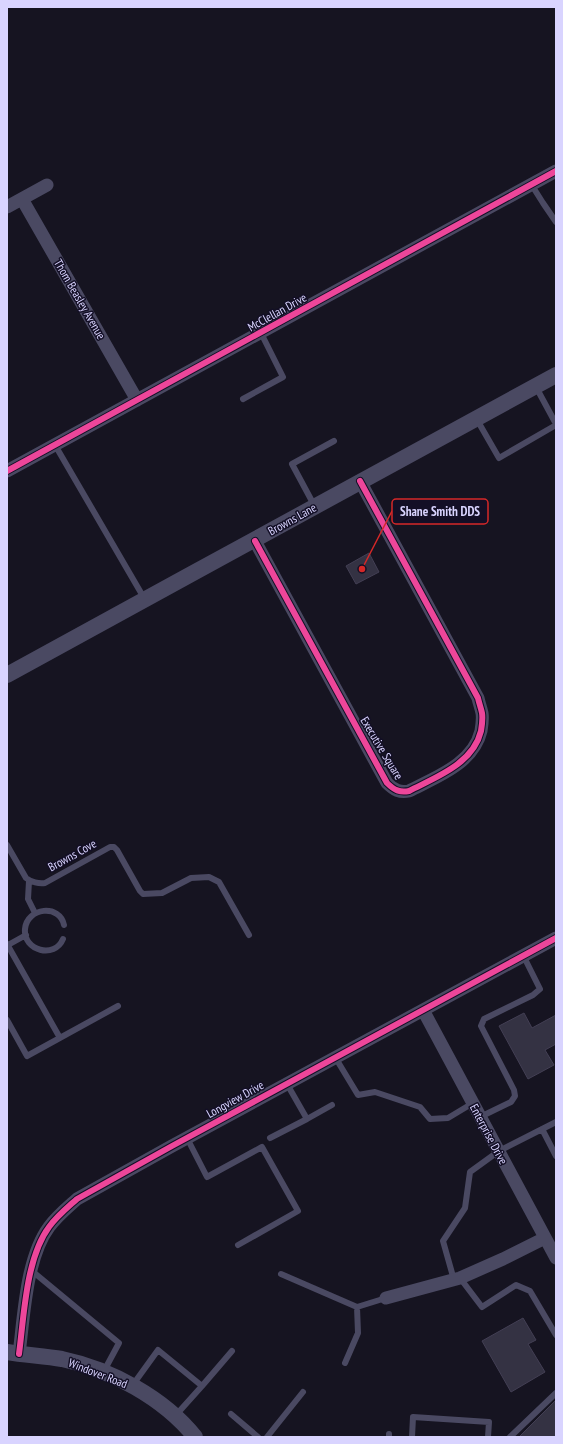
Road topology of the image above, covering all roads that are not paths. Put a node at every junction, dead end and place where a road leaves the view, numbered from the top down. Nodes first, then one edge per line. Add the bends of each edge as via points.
1 (556, 171) edge
2 (531, 184) junction
3 (47, 185) dead end
4 (22, 199) junction
5 (7, 207) edge
6 (556, 222) edge
7 (260, 333) junction
8 (556, 375) edge
9 (535, 386) junction
10 (243, 399) dead end
11 (137, 400) junction
12 (476, 418) junction
13 (556, 424) edge
14 (334, 441) dead end
15 (55, 445) junction
16 (7, 471) edge
17 (360, 481) junction
18 (315, 506) junction
19 (255, 540) junction
20 (145, 600) junction
21 (7, 675) edge
22 (7, 845) edge
23 (29, 881) junction
24 (35, 913) junction
25 (64, 925) dead end
26 (26, 935) junction
27 (249, 935) dead end
28 (64, 938) dead end
29 (556, 938) edge
30 (7, 945) edge
31 (523, 955) junction
32 (118, 1006) dead end
33 (423, 1010) junction
34 (7, 1020) edge
35 (60, 1038) junction
36 (335, 1057) junction
37 (287, 1084) junction
38 (473, 1103) junction
39 (332, 1105) dead end
40 (480, 1117) junction
41 (307, 1119) junction
42 (556, 1122) edge
43 (542, 1129) junction
44 (187, 1138) junction
45 (270, 1138) dead end
46 (499, 1152) junction
47 (556, 1156) edge
48 (545, 1238) junction
49 (238, 1245) dead end
50 (556, 1258) edge
51 (30, 1270) junction
52 (281, 1274) dead end
53 (457, 1279) junction
54 (386, 1298) joint
55 (357, 1307) junction
56 (556, 1335) edge
57 (232, 1351) dead end
58 (13, 1353) edge
59 (345, 1363) dead end
60 (104, 1372) junction
61 (132, 1386) junction
62 (202, 1386) junction
63 (304, 1392) dead end
64 (556, 1393) edge
65 (231, 1414) dead end
66 (175, 1416) junction
67 (195, 1437) edge
68 (258, 1437) edge
69 (267, 1437) edge
70 (412, 1437) edge
71 (488, 1437) edge
72 (510, 1437) edge

1 - 2 street, McClellan Drive
2 - 6 lane
2 - 7 street, McClellan Drive
3 - 4 street
4 - 5 street
4 - 11 street, Thom Beasley Avenue
7 - 10 lane via 283,377
7 - 11 street, McClellan Drive
8 - 9 street, Browns Lane
9 - 12 street, Browns Lane
9 - 13 lane
11 - 15 street, McClellan Drive
12 - 13 lane via 499,458
12 - 17 street, Browns Lane
14 - 18 lane via 292,464
15 - 16 street, McClellan Drive
15 - 20 lane
17 - 18 street, Browns Lane
17 - 19 street, Executive Square via 478,698 482,714 479,737 470,754 457,765 409,791 397,791 387,783
18 - 19 street, Browns Lane
19 - 20 street, Browns Lane
20 - 21 street, Browns Lane
22 - 23 lane
23 - 24 lane via 28,899
23 - 27 lane, Browns Cove via 45,882 114,847 143,894 162,893 191,878 210,877 219,882
24 - 25 lane via 48,910 54,912 60,916
24 - 26 lane via 27,922
26 - 28 lane via 33,946 45,951 57,947
26 - 30 lane
29 - 31 street, Longview Drive
30 - 35 lane
31 - 33 street, Longview Drive
31 - 40 lane via 540,989 484,1019 481,1026 515,1096 511,1102
32 - 35 lane
33 - 36 street, Longview Drive
33 - 38 street, Enterprise Drive
34 - 35 lane via 27,1056
36 - 37 street, Longview Drive
36 - 38 lane via 358,1094 375,1092 420,1107 430,1119 448,1118
37 - 41 lane
37 - 44 street, Longview Drive
38 - 40 street, Enterprise Drive
39 - 41 lane
40 - 46 street, Enterprise Drive
41 - 45 lane
42 - 43 lane
43 - 46 lane
43 - 47 lane
44 - 49 lane via 207,1177 262,1147 298,1211
44 - 51 street, Longview Drive via 67,1206 41,1240
46 - 48 street, Enterprise Drive
46 - 53 lane via 470,1172 465,1208 443,1241
48 - 50 street, Enterprise Drive
48 - 53 street
51 - 58 street, Longview Drive
51 - 60 lane via 119,1343
52 - 55 lane
53 - 54 street
53 - 56 lane via 482,1307 516,1285 530,1292
54 - 55 lane
55 - 59 lane via 358,1333
57 - 62 lane
58 - 60 street, Windover Road via 60,1359
60 - 61 street, Windover Road
61 - 62 lane via 158,1350
61 - 66 street, Windover Road
62 - 66 lane
63 - 69 lane
64 - 72 lane
65 - 68 lane
66 - 67 street, Windover Road
70 - 71 lane via 413,1417 489,1422

